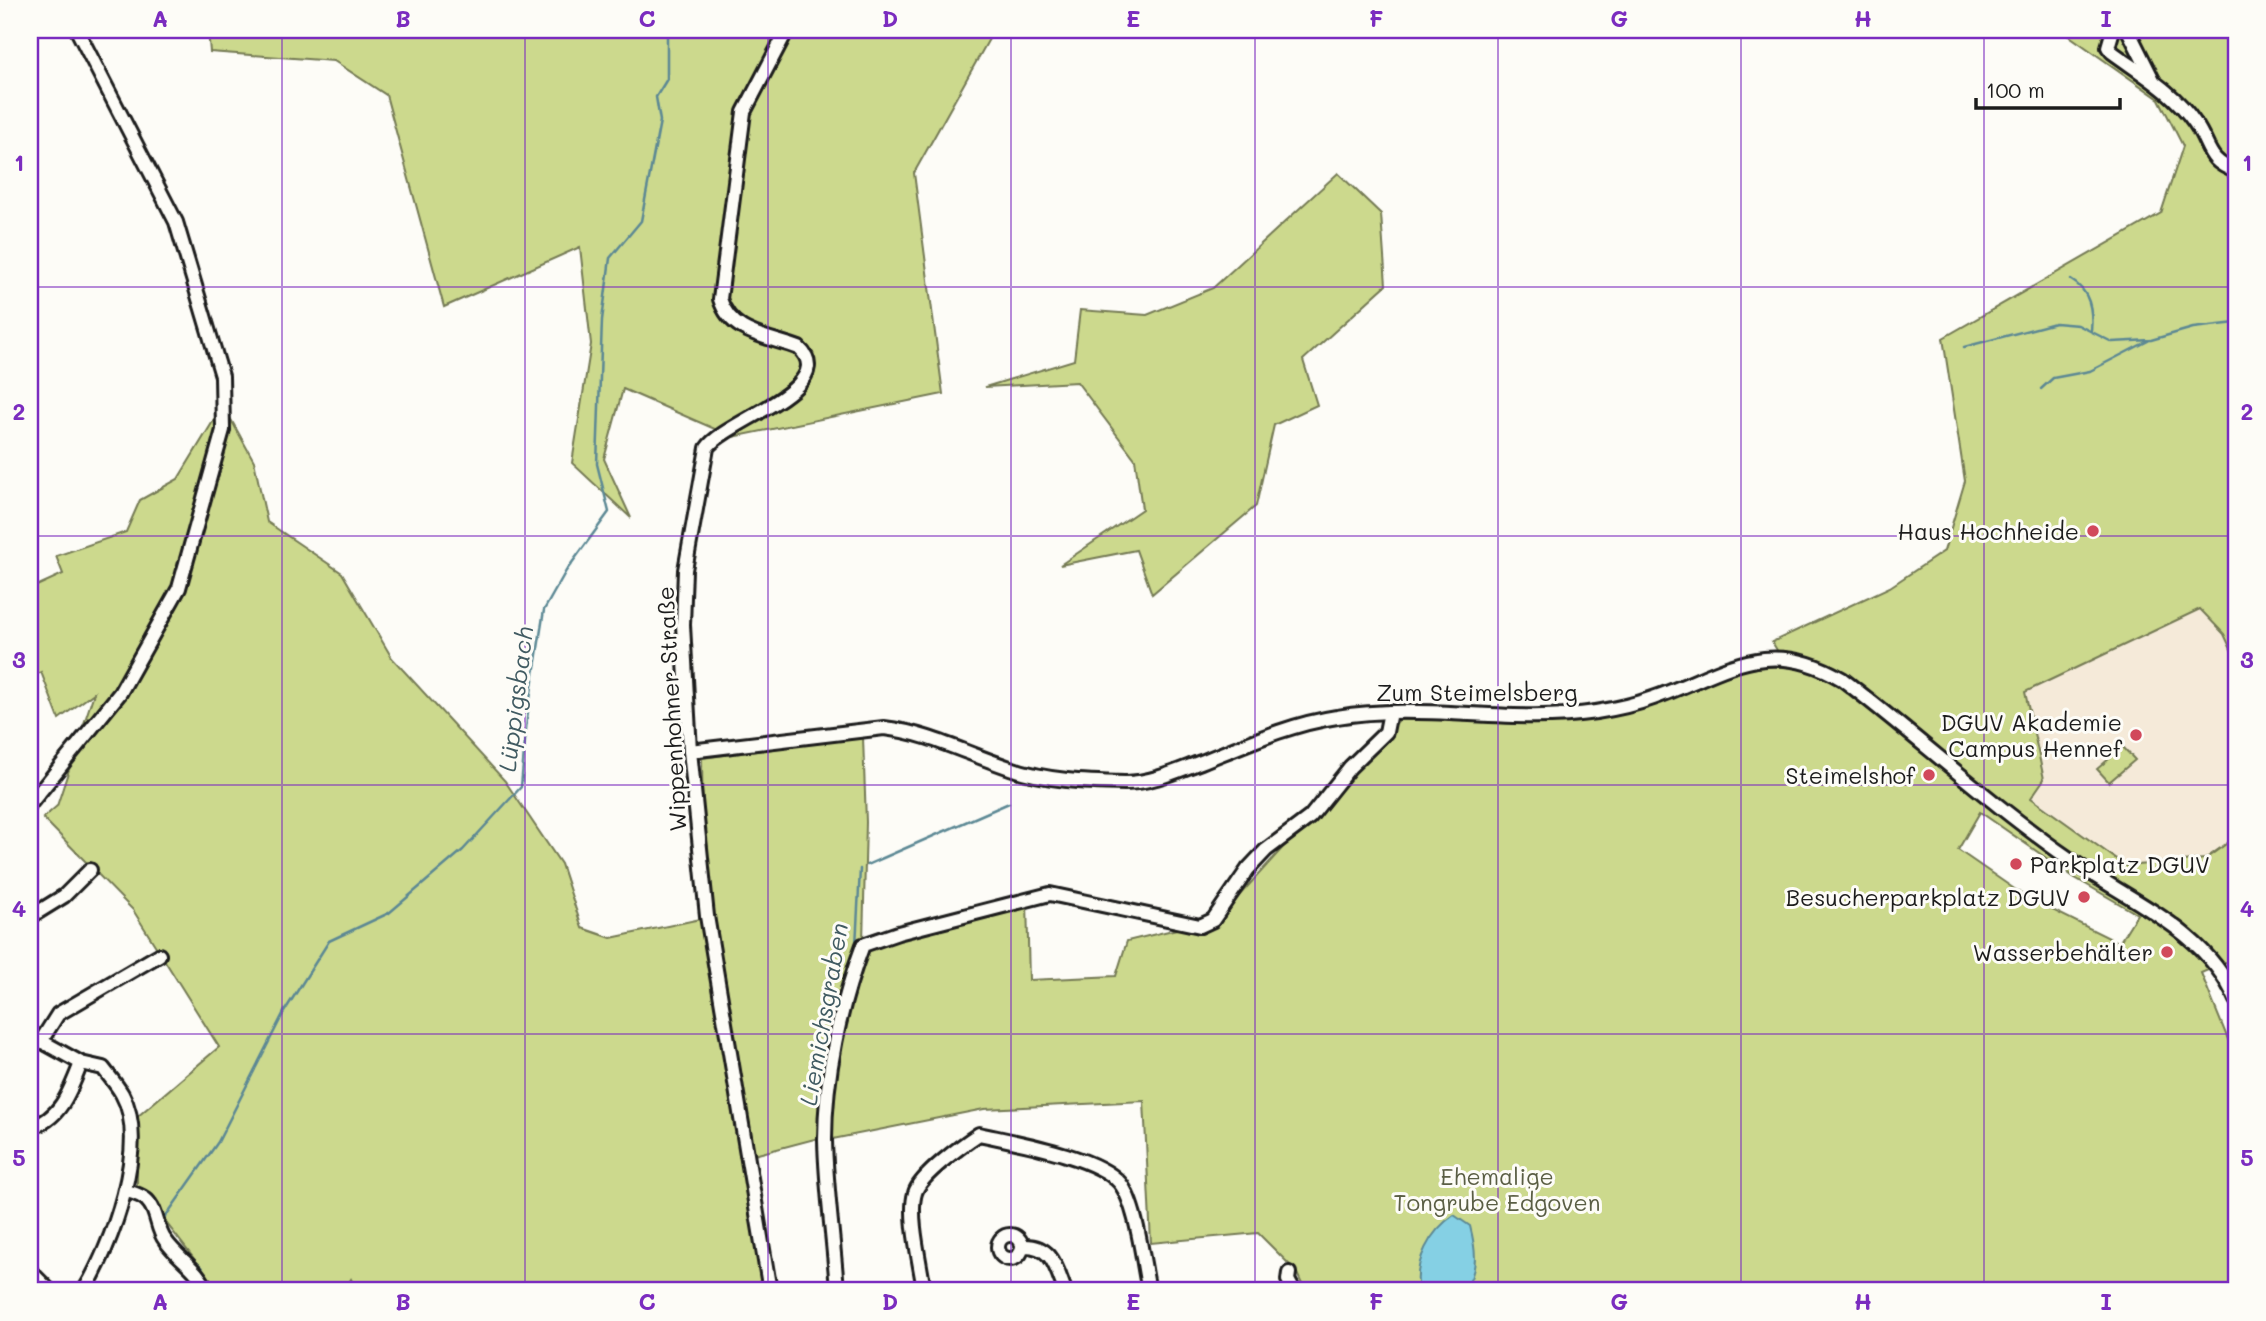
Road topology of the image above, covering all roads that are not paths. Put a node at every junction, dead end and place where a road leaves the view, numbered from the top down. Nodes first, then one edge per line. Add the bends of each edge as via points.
1 (77, 30) edge
2 (787, 30) edge
3 (2113, 30) edge
4 (2128, 30) edge
5 (2154, 81) junction
6 (2236, 171) edge
7 (1390, 712) junction
8 (690, 751) junction
9 (30, 804) edge
10 (90, 870) dead end
11 (30, 917) edge
12 (159, 955) dead end
13 (2236, 1000) edge
14 (35, 1041) edge
15 (81, 1063) junction
16 (30, 1127) edge
17 (126, 1191) junction
18 (1022, 1246) dead end
19 (30, 1271) edge
20 (1289, 1273) dead end
21 (50, 1291) edge
22 (84, 1291) edge
23 (207, 1291) edge
24 (770, 1291) edge
25 (837, 1291) edge
26 (925, 1291) edge
27 (1065, 1291) edge
28 (1149, 1291) edge
29 (1294, 1291) edge

1 - 9 street via 176,222 222,376 223,430 179,588 120,693
2 - 8 street, Wippenhohner Straße via 744,112 720,299 737,326 799,348 809,365 792,391 716,437 704,457 685,579
3 - 5 street via 2108,47
4 - 5 street
5 - 6 street via 2181,104 2210,154
7 - 8 street, Zum Steimelsberg via 1336,717 1161,777 1129,783 1052,779 905,730 884,728
7 - 13 street, Zum Steimelsberg via 1582,714 1653,698 1753,659 1774,656 1821,666 2068,858 2174,926 2211,957
7 - 25 street via 1386,732 1350,767 1310,817 1248,869 1213,920 1200,926 1051,894 863,945 840,1020 826,1117
8 - 24 street, Wippenhohner Straße via 707,916
10 - 11 street via 64,896
12 - 14 street via 58,1014
14 - 15 street
15 - 16 street via 67,1100 42,1125
15 - 17 street via 103,1068 124,1096 131,1135
17 - 22 street via 102,1262
17 - 23 street via 150,1202 162,1237 200,1274
18 - 27 street via 1035,1245 1052,1255
19 - 21 street
20 - 29 street
26 - 28 street via 913,1208 915,1190 952,1151 979,1134 1087,1162 1119,1183 1130,1206

